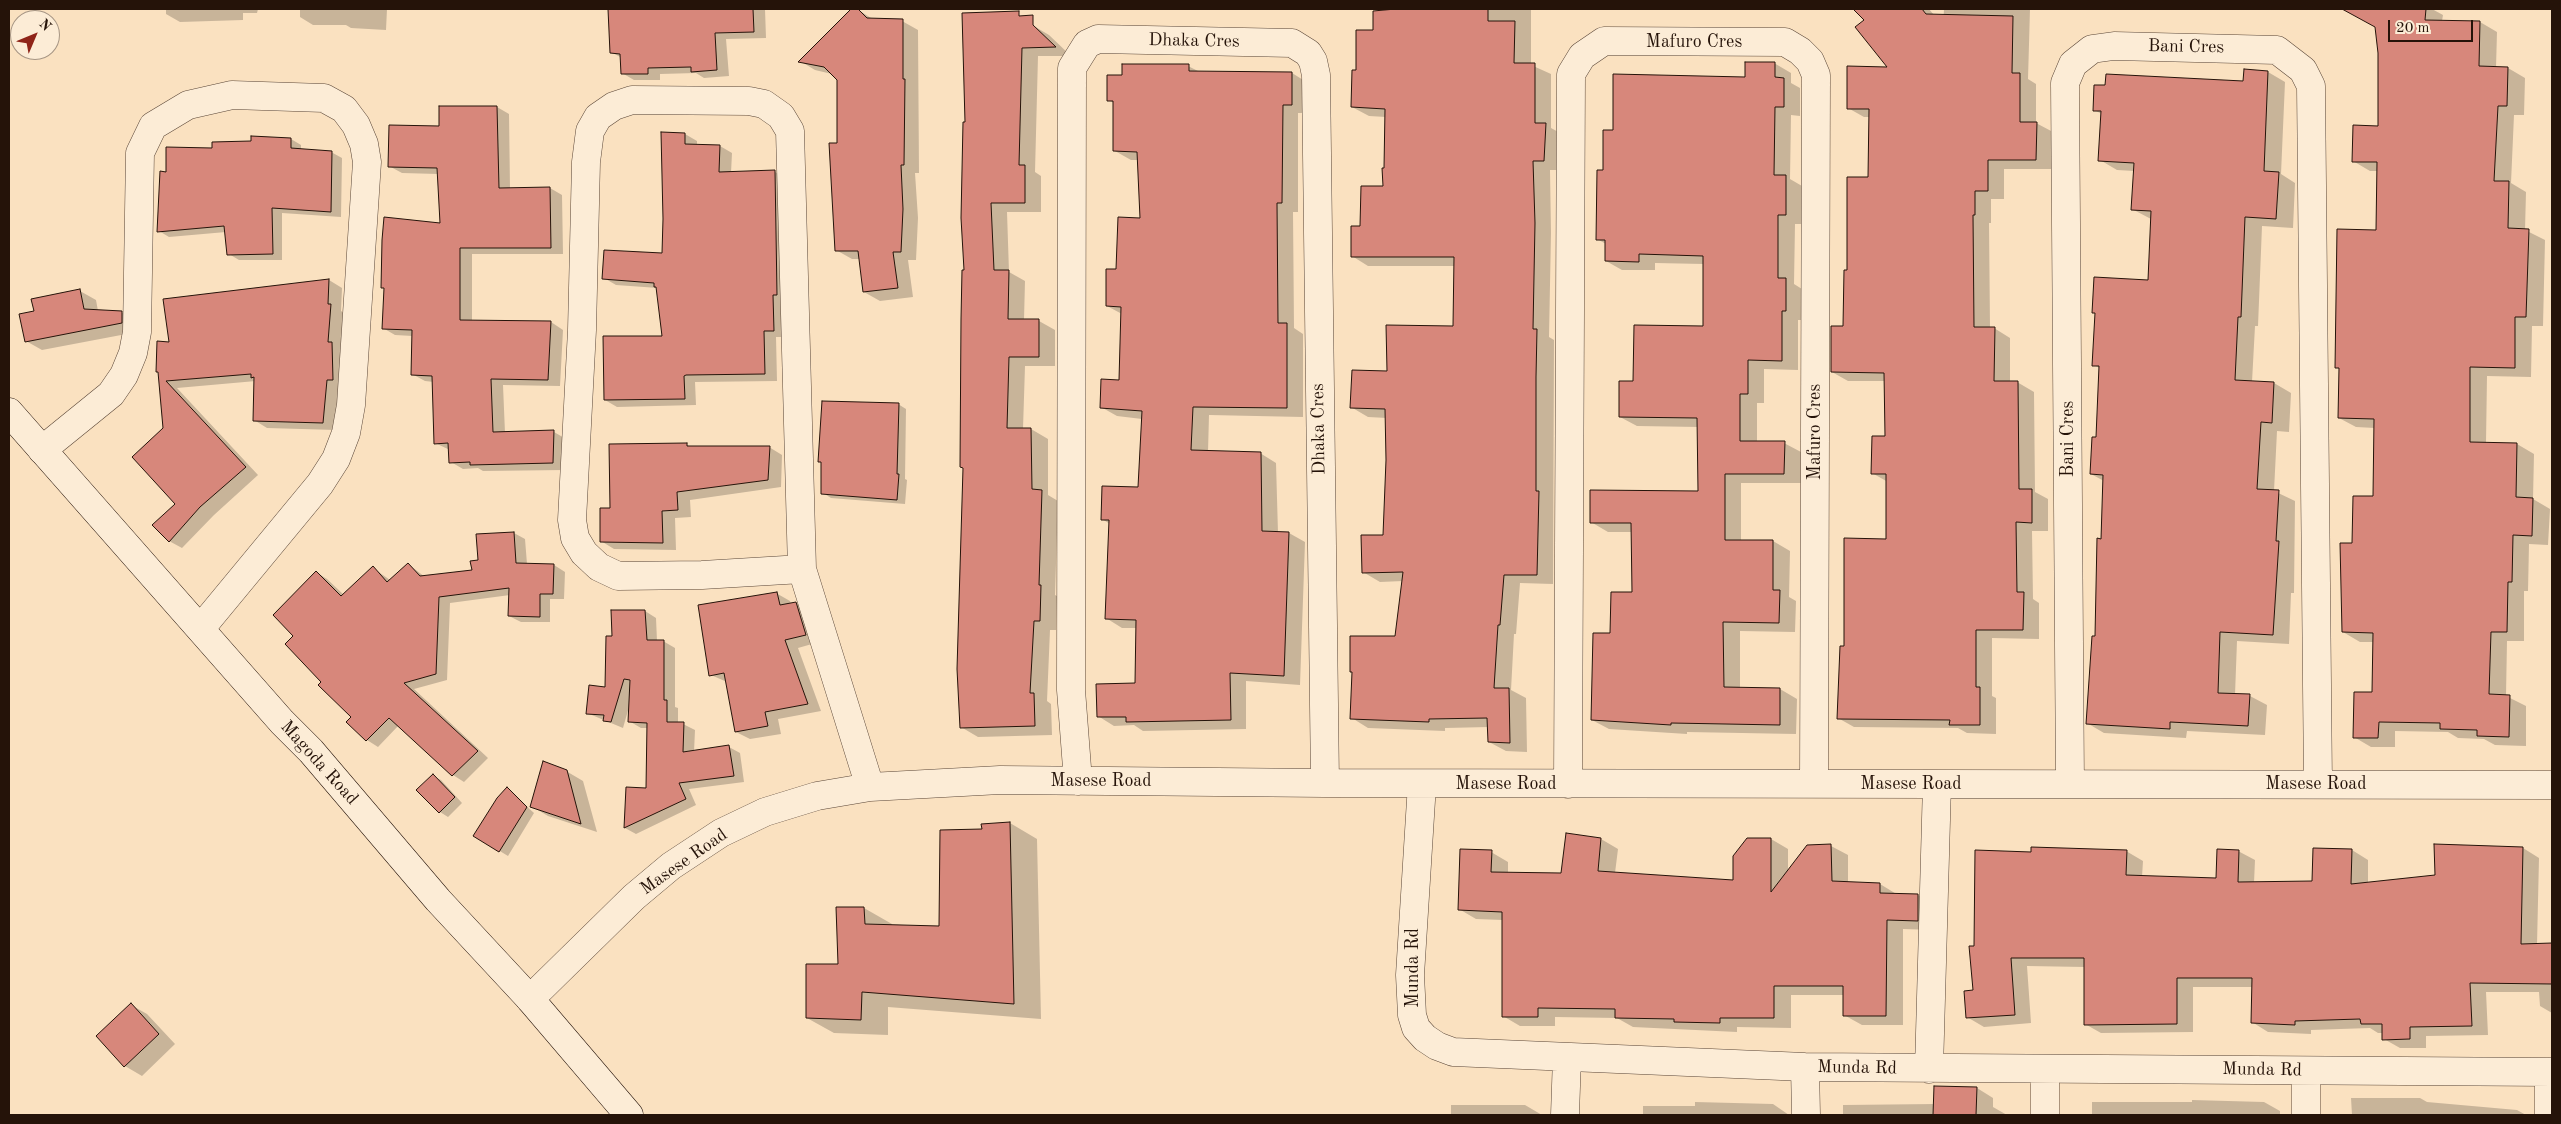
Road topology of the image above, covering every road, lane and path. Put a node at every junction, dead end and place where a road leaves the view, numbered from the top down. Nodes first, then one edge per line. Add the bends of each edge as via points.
1 (9, 412) edge
2 (42, 450) junction
3 (802, 569) junction
4 (201, 628) junction
5 (1078, 781) junction
6 (1326, 783) junction
7 (1422, 784) junction
8 (1568, 784) junction
9 (1814, 784) junction
10 (1937, 784) junction
11 (2070, 784) junction
12 (2318, 784) junction
13 (2552, 785) edge
14 (870, 787) junction
15 (530, 999) junction
16 (1567, 1057) junction
17 (1805, 1067) junction
18 (2044, 1068) junction
19 (1929, 1069) junction
20 (2306, 1071) junction
21 (2551, 1072) edge
22 (629, 1115) edge
23 (1565, 1115) edge
24 (1806, 1115) edge
25 (2045, 1115) edge
26 (2306, 1115) edge
27 (2549, 1115) edge

1 - 2 street, Magoda Road
2 - 4 street, Magoda Road
2 - 4 street via 111,394 133,353 137,332 140,153 153,126 188,105 232,95 324,98 344,109 356,125 367,162 351,406 346,433 336,459 320,484
3 - 3 street via 790,131 781,116 764,104 748,101 632,100 614,106 598,117 590,131 586,162 582,330 572,520 575,538 584,553 599,567 618,576
3 - 14 street
4 - 15 street, Magoda Road via 438,900
5 - 6 street, Masese Road
5 - 6 street, Dhaka Cres via 1071,690 1072,68 1087,44 1098,39 1292,43 1308,53 1313,61 1316,75
5 - 14 street, Masese Road via 1000,780
6 - 7 street, Masese Road
7 - 8 street, Masese Road
7 - 16 street, Munda Rd via 1410,975 1412,1015 1416,1028 1437,1046 1453,1052
8 - 9 street, Masese Road
8 - 9 street, Mafuro Cres via 1571,74 1582,56 1604,41 1785,42 1810,61 1816,74
9 - 10 street, Masese Road
10 - 11 street, Masese Road
10 - 19 street
11 - 12 street, Masese Road
11 - 12 street, Bani Cres via 2065,83 2073,64 2092,49 2114,46 2277,50 2303,70 2311,86
12 - 13 street, Masese Road
14 - 15 street, Masese Road via 817,796 765,812 721,833 671,866 634,897
15 - 22 street, Magoda Road
16 - 17 street, Munda Rd
16 - 23 street
17 - 19 street, Munda Rd
17 - 24 street
18 - 19 street, Munda Rd
18 - 20 street, Munda Rd
18 - 25 street
20 - 21 street, Munda Rd
20 - 26 street
21 - 27 street

